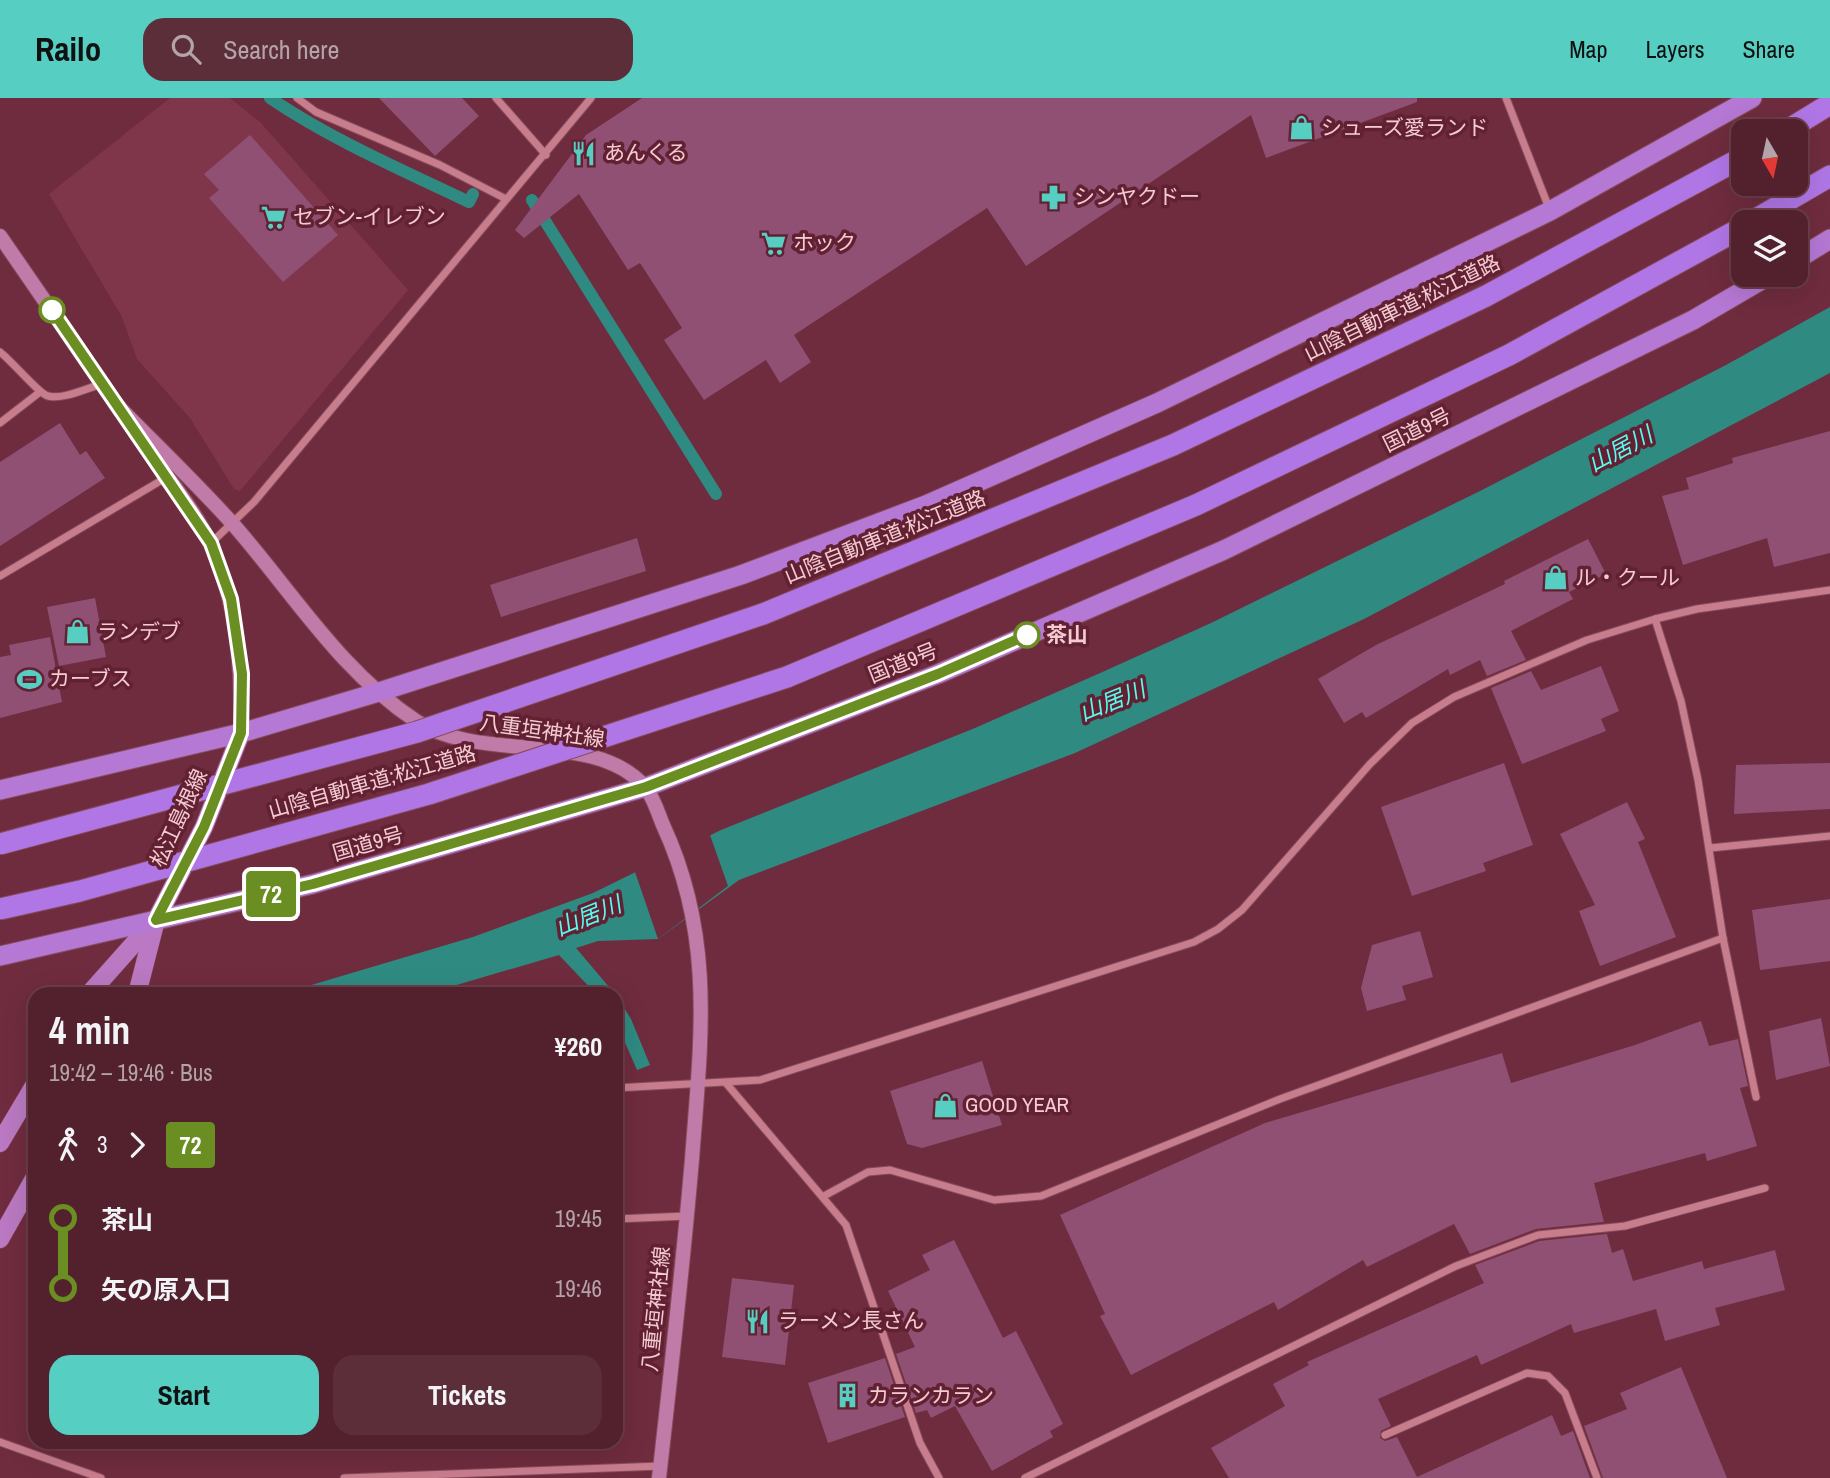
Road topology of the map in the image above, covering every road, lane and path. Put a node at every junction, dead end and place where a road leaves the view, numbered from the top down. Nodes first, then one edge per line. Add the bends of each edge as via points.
1 (298, 98) edge
2 (496, 98) edge
3 (591, 98) edge
4 (1506, 98) edge
5 (1752, 98) edge
6 (1830, 104) edge
7 (1806, 119) edge
8 (546, 155) junction
9 (1731, 163) edge
10 (1830, 176) edge
11 (506, 199) junction
12 (1772, 210) edge
13 (1550, 211) junction
14 (1731, 234) edge
15 (0, 236) edge
16 (1830, 239) edge
17 (1808, 253) edge
18 (1749, 287) edge
19 (0, 352) edge
20 (103, 384) junction
21 (40, 392) junction
22 (115, 403) junction
23 (0, 423) edge
24 (167, 477) junction
25 (232, 523) junction
26 (211, 543) junction
27 (0, 576) edge
28 (1830, 590) edge
29 (1655, 619) junction
30 (379, 692) junction
31 (241, 733) junction
32 (646, 787) junction
33 (0, 790) edge
34 (1830, 836) edge
35 (0, 844) edge
36 (1710, 848) junction
37 (0, 909) edge
38 (156, 920) junction
39 (1723, 938) junction
40 (0, 956) edge
41 (95, 987) edge
42 (139, 987) edge
43 (698, 1083) junction
44 (726, 1083) junction
45 (623, 1088) edge
46 (28, 1096) edge
47 (1756, 1097) dead end
48 (0, 1143) edge
49 (1765, 1188) dead end
50 (28, 1189) edge
51 (824, 1196) junction
52 (687, 1216) junction
53 (623, 1219) edge
54 (0, 1239) edge
55 (1385, 1435) dead end
56 (0, 1442) edge
57 (660, 1472) edge
58 (101, 1478) edge
59 (344, 1478) edge
60 (939, 1478) edge
61 (1026, 1478) edge
62 (1597, 1478) edge

1 - 11 street via 316,112
2 - 8 street
3 - 8 street
4 - 13 street
5 - 13 highway
6 - 7 highway
8 - 11 street
9 - 35 highway, 山陰自動車道;松江道路, bridge via 1486,296 1173,445 763,614 417,732
10 - 12 highway
11 - 25 street via 263,492
13 - 30 highway via 1157,403 926,505 741,575
14 - 37 highway, 山陰自動車道;松江道路, bridge via 1509,355 1196,505 787,677 429,794
15 - 20 main road, 八重垣神社線
16 - 17 highway
18 - 32 highway, 国道9号 via 1693,320 1224,550 938,674
19 - 21 street
20 - 21 street via 58,396
20 - 22 main road, 八重垣神社線
21 - 23 street
22 - 24 main road, 八重垣神社線
22 - 25 main road, 八重垣神社線
24 - 26 main road, 八重垣神社線
24 - 27 street
25 - 26 street
25 - 30 main road, 八重垣神社線 via 331,646
26 - 31 main road, 八重垣神社線 via 231,599 242,674
28 - 29 street
29 - 36 street via 1681,701
29 - 44 street via 1519,668 1454,697 1412,723 1242,910 1194,942 760,1080
30 - 31 highway
30 - 32 main road, 八重垣神社線 via 419,723 467,741 605,758
31 - 33 highway
31 - 38 main road, 松江島根線 via 204,827
32 - 38 highway, 国道9号 via 313,884
32 - 43 main road, 八重垣神社線 via 694,909 701,1003
34 - 36 street
36 - 39 street
38 - 40 highway, 国道9号
38 - 41 main road, 松江島根線
38 - 42 main road, 松江島根線
39 - 47 street
39 - 51 street via 1280,1099 1041,1196 994,1200 890,1170 868,1172
43 - 44 street
43 - 45 street
43 - 52 main road, 八重垣神社線
44 - 51 street
46 - 48 main road
49 - 61 street via 1625,1226 1538,1235 1456,1266
50 - 54 main road
51 - 60 street via 846,1225 904,1401
52 - 53 street
52 - 57 main road, 八重垣神社線
55 - 62 street via 1527,1373 1548,1376 1565,1393
56 - 58 street
57 - 59 street

